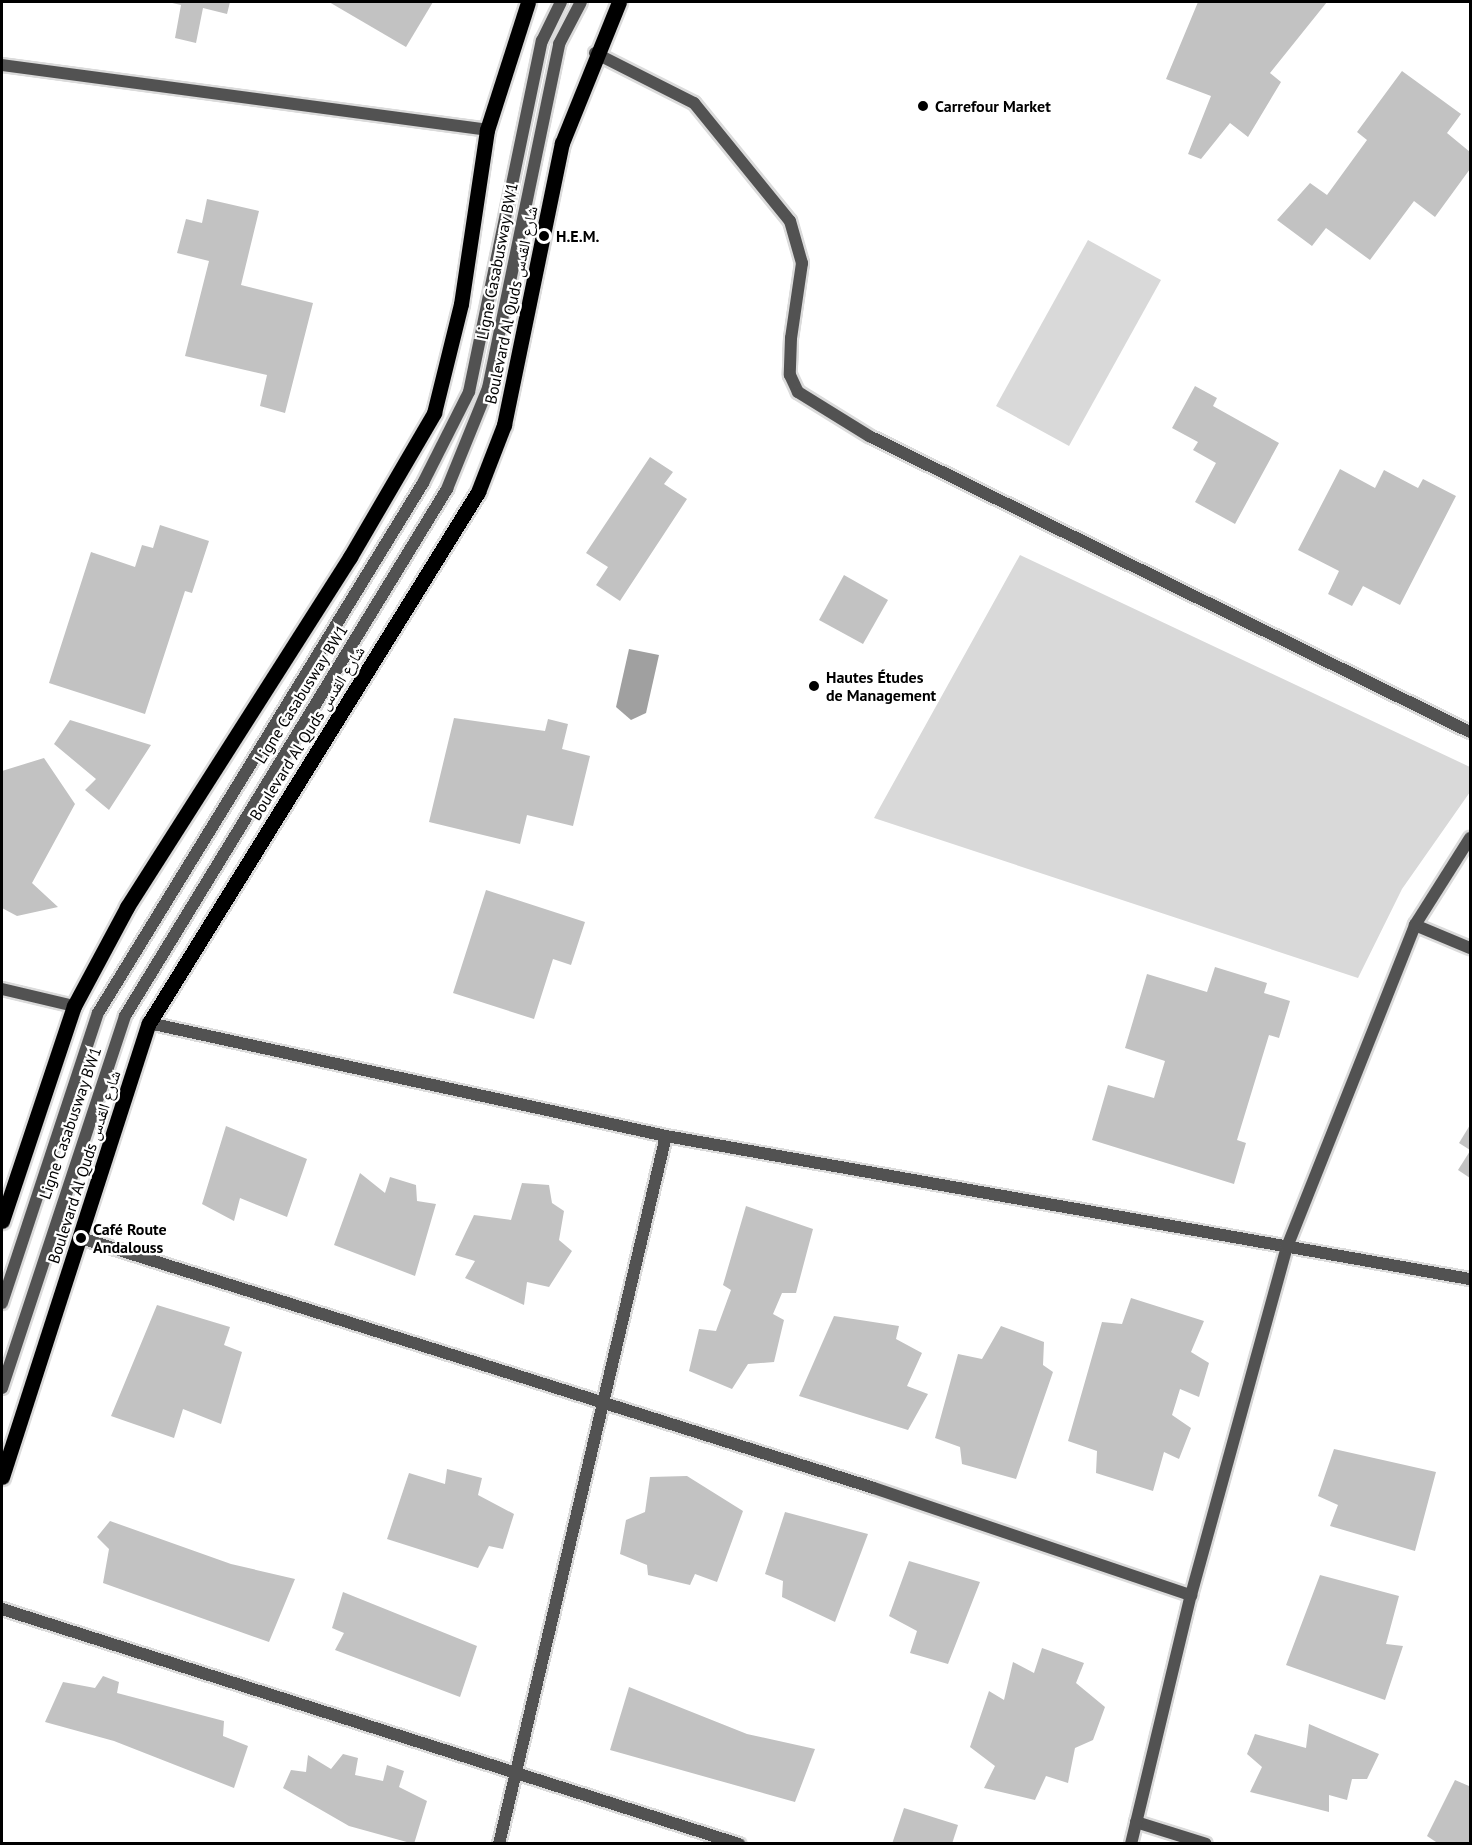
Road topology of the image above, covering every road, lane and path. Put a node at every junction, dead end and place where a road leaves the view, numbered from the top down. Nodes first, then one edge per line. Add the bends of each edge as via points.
1 (528, 2) edge
2 (561, 2) edge
3 (581, 2) edge
4 (619, 2) edge
5 (595, 53) junction
6 (2, 65) edge
7 (487, 130) junction
8 (1470, 732) edge
9 (1470, 838) edge
10 (1415, 925) junction
11 (1470, 948) edge
12 (2, 988) edge
13 (74, 1006) junction
14 (149, 1023) junction
15 (666, 1136) junction
16 (2, 1221) edge
17 (81, 1238) junction
18 (1287, 1248) junction
19 (1470, 1279) edge
20 (2, 1303) edge
21 (2, 1388) edge
22 (603, 1404) junction
23 (2, 1478) edge
24 (1191, 1595) junction
25 (2, 1609) edge
26 (517, 1769) junction
27 (1136, 1822) junction
28 (499, 1844) edge
29 (739, 1844) edge
30 (1131, 1844) edge
31 (1206, 1844) edge

1 - 7 main road
2 - 20 street, Ligne Casabusway BW1 via 542,42 469,392 423,483 98,1013
3 - 21 street, Ligne Casabusway BW1 via 559,44 488,388 455,469 125,1016
4 - 5 main road, Boulevard Al Quds شارع القدس
5 - 8 street via 694,103 790,221 802,262 791,338 790,375 798,392 869,436
5 - 14 main road, Boulevard Al Quds شارع القدس via 562,143 504,425 478,492
6 - 7 street
7 - 13 main road via 459,314 434,413 350,557 128,907
9 - 10 street
10 - 11 street
10 - 18 street
12 - 13 street
13 - 16 main road
14 - 15 street
14 - 17 main road, Boulevard Al Quds شارع القدس
15 - 18 street
15 - 22 street
17 - 22 street
17 - 23 main road, Boulevard Al Quds شارع القدس
18 - 19 street
18 - 24 street
22 - 24 street
22 - 26 street
24 - 27 street
25 - 26 street
26 - 28 street
26 - 29 street
27 - 30 street
27 - 31 street

